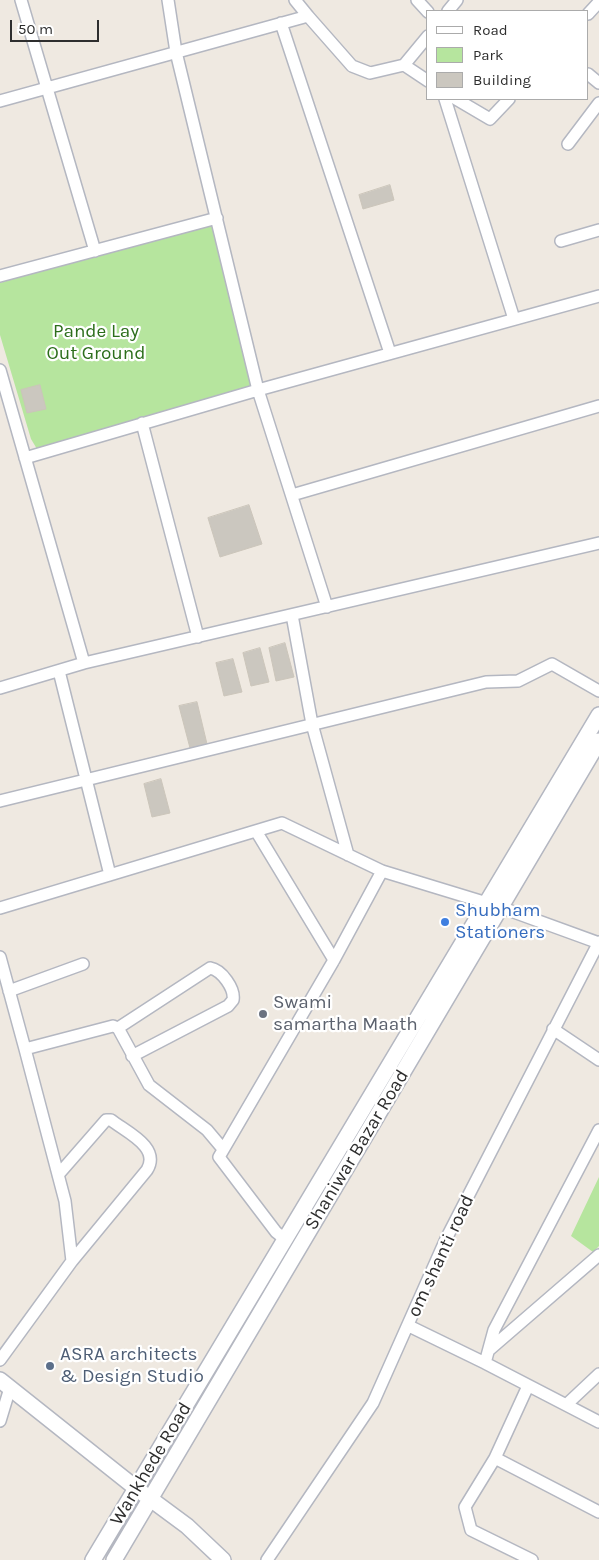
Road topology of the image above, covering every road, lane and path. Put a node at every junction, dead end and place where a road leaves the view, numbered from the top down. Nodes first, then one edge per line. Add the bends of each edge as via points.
1 (21, 0) edge
2 (168, 0) edge
3 (295, 0) edge
4 (417, 0) edge
5 (457, 0) edge
6 (599, 2) edge
7 (426, 10) edge
8 (449, 10) edge
9 (589, 13) edge
10 (308, 16) junction
11 (281, 23) junction
12 (426, 38) edge
13 (176, 52) junction
14 (404, 65) junction
15 (589, 75) edge
16 (426, 80) edge
17 (599, 83) edge
18 (47, 88) junction
19 (445, 100) edge
20 (458, 100) edge
21 (507, 100) edge
22 (0, 102) edge
23 (599, 103) edge
24 (568, 144) dead end
25 (217, 218) junction
26 (599, 230) edge
27 (561, 241) dead end
28 (95, 251) junction
29 (0, 276) edge
30 (599, 296) edge
31 (514, 319) junction
32 (390, 354) junction
33 (1, 374) edge
34 (258, 390) junction
35 (599, 406) edge
36 (142, 423) junction
37 (25, 458) junction
38 (292, 495) junction
39 (599, 543) edge
40 (327, 607) junction
41 (292, 615) junction
42 (198, 637) junction
43 (84, 663) junction
44 (59, 671) junction
45 (0, 688) edge
46 (599, 691) edge
47 (599, 714) edge
48 (312, 724) junction
49 (599, 741) edge
50 (86, 780) junction
51 (0, 801) edge
52 (256, 831) junction
53 (348, 855) junction
54 (382, 871) junction
55 (110, 875) junction
56 (494, 906) junction
57 (0, 908) edge
58 (599, 942) edge
59 (0, 957) edge
60 (334, 960) junction
61 (208, 963) dead end
62 (83, 964) dead end
63 (9, 991) junction
64 (116, 1027) junction
65 (553, 1029) junction
66 (25, 1049) junction
67 (132, 1056) junction
68 (599, 1060) edge
69 (599, 1130) edge
70 (223, 1149) junction
71 (58, 1174) junction
72 (286, 1240) junction
73 (599, 1255) edge
74 (72, 1261) junction
75 (408, 1326) junction
76 (489, 1350) junction
77 (0, 1360) edge
78 (485, 1364) junction
79 (599, 1374) edge
80 (5, 1384) edge
81 (528, 1386) junction
82 (566, 1405) junction
83 (0, 1421) edge
84 (599, 1422) edge
85 (495, 1458) junction
86 (137, 1489) junction
87 (150, 1499) junction
88 (599, 1512) edge
89 (93, 1560) edge
90 (114, 1560) edge
91 (223, 1560) edge
92 (268, 1560) edge
93 (532, 1560) edge

1 - 18 street
2 - 13 street
3 - 10 street
4 - 7 street
5 - 8 street
6 - 9 street
10 - 11 street
10 - 14 street via 352,66 370,74
11 - 13 street
11 - 32 street
12 - 14 street
13 - 18 street
13 - 25 street
14 - 16 street
15 - 17 street
18 - 22 street
18 - 28 street
19 - 31 street
20 - 21 street via 490,119
23 - 24 street
25 - 28 street
25 - 34 street
26 - 27 street
28 - 29 street
30 - 31 street
31 - 32 street
32 - 34 street
33 - 37 street
34 - 36 street
34 - 38 street
35 - 38 street
36 - 37 street
36 - 42 street
37 - 43 street
38 - 40 street
39 - 40 street
40 - 41 street
41 - 42 street
41 - 48 street
42 - 43 street
43 - 44 street
44 - 45 street
44 - 50 street
46 - 48 street via 552,664 518,681 486,682
47 - 56 main road
48 - 50 street
48 - 53 street
49 - 56 main road, Shaniwar Bazar Road
50 - 51 street
50 - 55 street
52 - 53 street via 282,823
52 - 55 street
52 - 60 street
53 - 54 street
54 - 56 street
54 - 60 street
55 - 57 street
56 - 58 street
56 - 72 main road, Wankhede Road
56 - 87 main road, Shaniwar Bazar Road
58 - 65 street, om shanti road
59 - 63 street
60 - 70 street
61 - 64 street
62 - 63 street
63 - 66 street
64 - 66 street
64 - 67 street
64 - 67 street via 210,968 221,973 232,991 233,1000 228,1006
65 - 68 street
65 - 75 street, om shanti road via 446,1238
66 - 71 street
67 - 70 street via 149,1085 207,1130
69 - 76 street via 494,1330
70 - 72 street via 219,1157 276,1232
71 - 74 street via 65,1201
71 - 74 street via 106,1120 111,1120 148,1148 151,1158 147,1170
72 - 86 main road, Wankhede Road
73 - 76 street
74 - 77 street
75 - 78 street
75 - 92 street, om shanti road via 372,1403
76 - 78 street
78 - 81 street
79 - 82 street
80 - 83 street
80 - 86 main road
81 - 82 street
81 - 85 street
82 - 84 street
85 - 88 street
85 - 93 street via 465,1507 471,1530
86 - 87 main road
86 - 89 main road, Wankhede Road
87 - 90 main road, Shaniwar Bazar Road
87 - 91 main road via 187,1526

